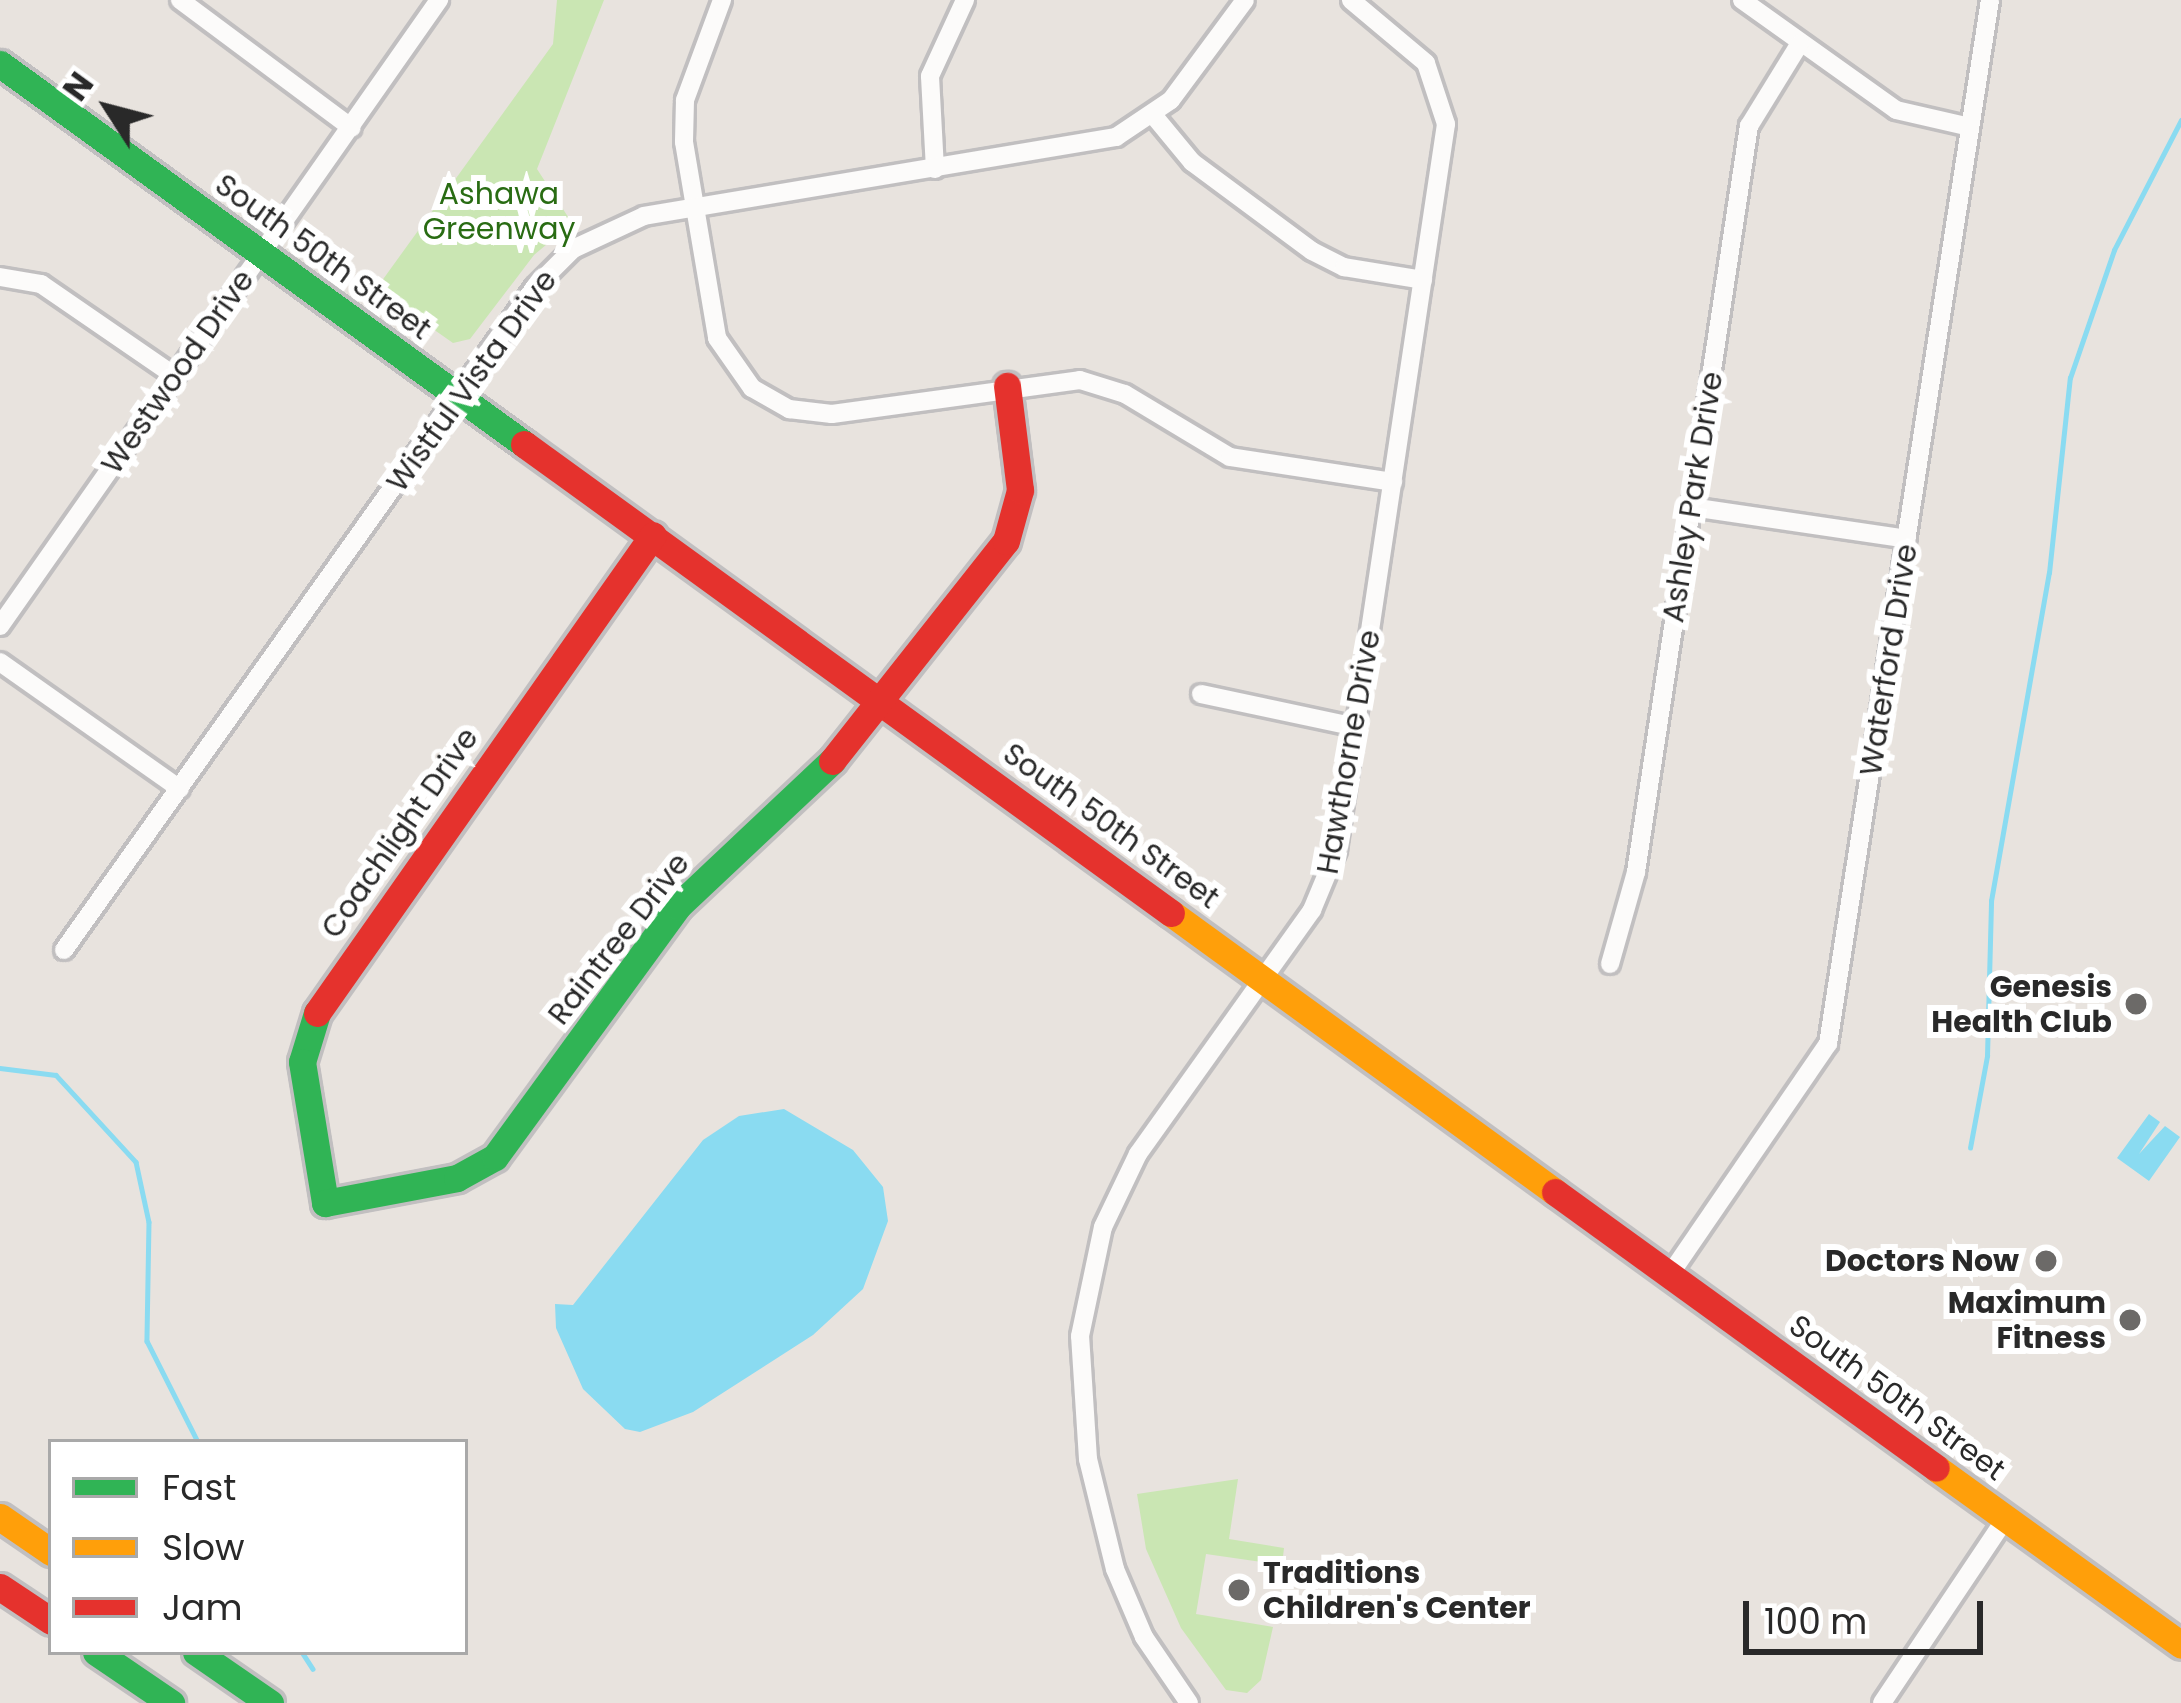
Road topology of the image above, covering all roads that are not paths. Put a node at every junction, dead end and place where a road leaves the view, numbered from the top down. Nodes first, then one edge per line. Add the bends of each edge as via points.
1 (180, 0) edge
2 (439, 0) edge
3 (722, 0) edge
4 (965, 0) edge
5 (1245, 0) edge
6 (1351, 0) edge
7 (1742, 0) edge
8 (1990, 0) edge
9 (1800, 43) junction
10 (0, 64) edge
11 (1154, 116) junction
12 (1970, 127) junction
13 (352, 128) junction
14 (935, 169) junction
15 (694, 208) junction
16 (262, 253) junction
17 (3, 276) edge
18 (1423, 280) junction
19 (175, 376) junction
20 (1007, 386) junction
21 (460, 396) junction
22 (1393, 482) junction
23 (1691, 507) junction
24 (653, 535) junction
25 (1907, 539) junction
26 (0, 626) edge
27 (0, 662) edge
28 (1201, 694) dead end
29 (877, 697) junction
30 (1356, 727) junction
31 (180, 789) junction
32 (64, 950) dead end
33 (1610, 964) dead end
34 (1264, 977) junction
35 (325, 1203) joint
36 (1671, 1273) junction
37 (0, 1517) edge
38 (2006, 1518) junction
39 (48, 1550) edge
40 (0, 1586) edge
41 (48, 1619) edge
42 (2181, 1645) edge
43 (100, 1655) edge
44 (200, 1655) edge
45 (171, 1703) edge
46 (270, 1703) edge
47 (1189, 1703) edge
48 (1882, 1703) edge

1 - 13 street
2 - 13 street, Westwood Drive
3 - 15 street via 683,120
4 - 14 street via 930,76
5 - 11 street, Wistful Vista Drive
6 - 18 street, Hawthorne Drive via 1426,63 1445,124
7 - 9 street
8 - 12 street, Waterford Drive
9 - 12 street via 1896,110
9 - 23 street, Ashley Park Drive via 1749,126
10 - 16 main road, South 50th Street
11 - 14 street, Wistful Vista Drive via 1085,146
11 - 18 street via 1192,162 1312,251 1344,267
12 - 25 street, Waterford Drive
13 - 16 street, Westwood Drive
14 - 15 street, Wistful Vista Drive
15 - 20 street via 717,338 737,374 769,400 832,414
15 - 21 street, Wistful Vista Drive via 618,224 573,248
16 - 19 street, Westwood Drive
16 - 21 main road, South 50th Street
17 - 19 street via 41,284
18 - 22 street, Hawthorne Drive
19 - 26 street, Westwood Drive
20 - 22 street via 1054,379 1103,385 1230,457
20 - 29 main road, Raintree Drive via 1020,490 1006,541
21 - 24 main road, South 50th Street
21 - 31 street, Wistful Vista Drive
22 - 30 street, Hawthorne Drive
23 - 25 street
23 - 33 street, Ashley Park Drive via 1633,889
24 - 29 main road, South 50th Street
24 - 35 main road, Coachlight Drive via 310,1023 304,1081
25 - 36 street, Waterford Drive via 1828,1044
27 - 31 street
28 - 30 street
29 - 34 main road, South 50th Street
29 - 35 main road, Raintree Drive via 797,803 678,906 494,1157 457,1178
30 - 34 street, Hawthorne Drive via 1332,871
31 - 32 street, Wistful Vista Drive
34 - 36 main road, South 50th Street
34 - 47 street, Hawthorne Drive via 1138,1154 1103,1227 1080,1336 1088,1459 1128,1604
36 - 38 main road, South 50th Street
37 - 39 main road
38 - 42 main road, South 50th Street
38 - 48 street
40 - 41 main road
43 - 45 main road
44 - 46 main road

